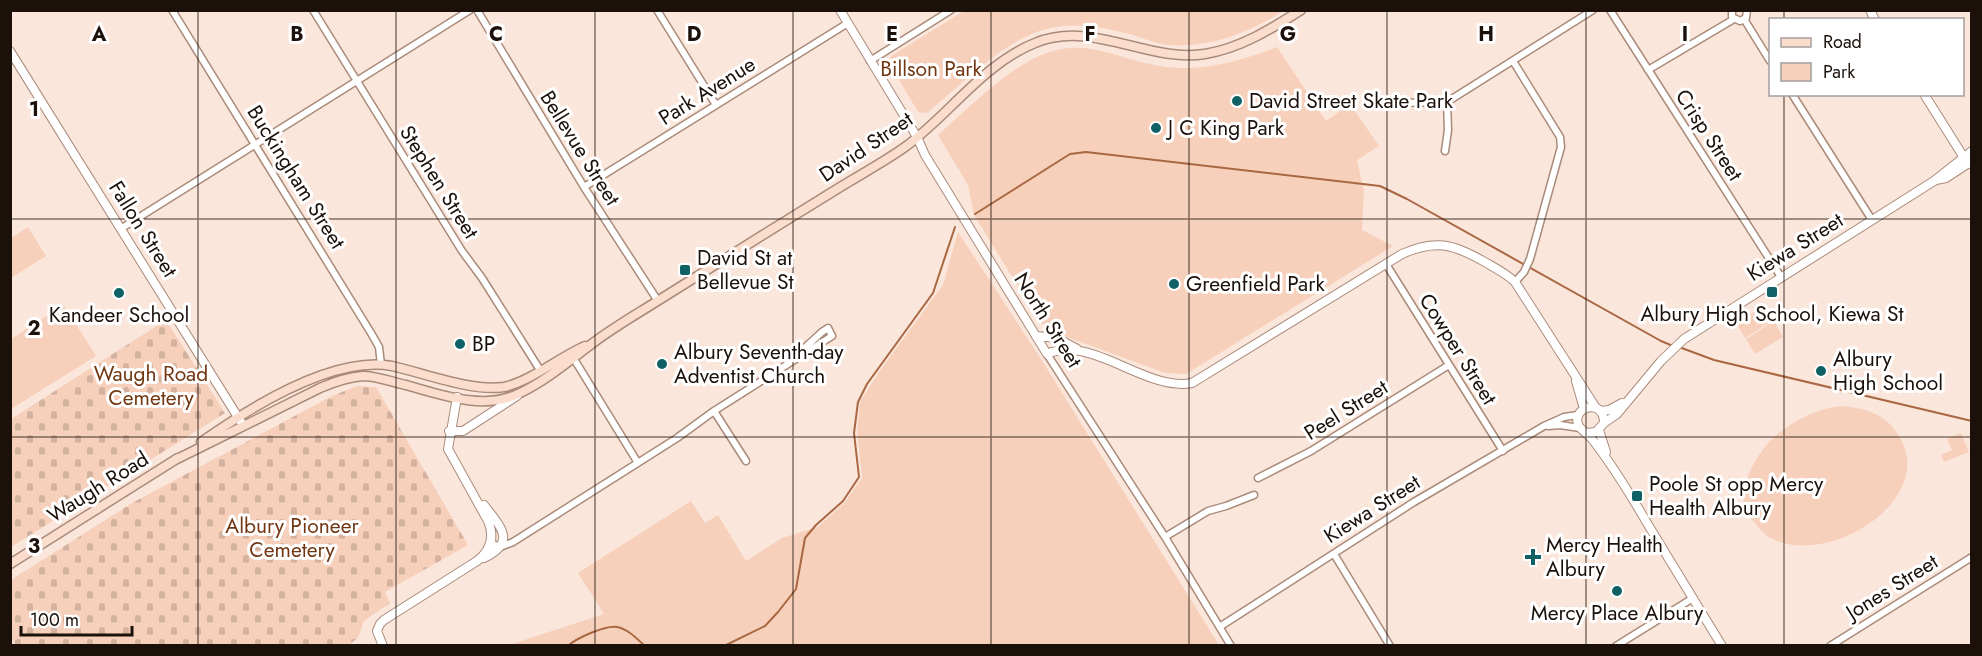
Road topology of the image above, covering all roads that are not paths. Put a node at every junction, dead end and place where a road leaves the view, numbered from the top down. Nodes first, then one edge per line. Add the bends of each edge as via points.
1 (172, 10) edge
2 (313, 10) edge
3 (470, 10) edge
4 (477, 10) edge
5 (657, 10) edge
6 (840, 10) edge
7 (951, 10) edge
8 (1301, 10) edge
9 (1593, 10) edge
10 (1610, 10) edge
11 (1732, 10) edge
12 (1747, 10) edge
13 (1734, 19) junction
14 (1744, 20) junction
15 (848, 23) junction
16 (10, 51) edge
17 (1769, 59) edge
18 (870, 60) junction
19 (1514, 61) junction
20 (1648, 70) junction
21 (356, 81) junction
22 (1793, 96) edge
23 (1924, 96) edge
24 (1447, 102) junction
25 (1398, 103) dead end
26 (716, 105) junction
27 (917, 137) junction
28 (255, 145) junction
29 (1445, 151) dead end
30 (1971, 151) edge
31 (1968, 161) edge
32 (584, 188) junction
33 (1872, 220) junction
34 (122, 228) junction
35 (1386, 264) junction
36 (1781, 278) junction
37 (1515, 282) junction
38 (658, 301) junction
39 (832, 336) dead end
40 (1036, 336) junction
41 (594, 342) junction
42 (1081, 351) junction
43 (1047, 354) junction
44 (574, 360) junction
45 (381, 365) junction
46 (1449, 366) junction
47 (540, 370) junction
48 (1573, 374) junction
49 (460, 382) junction
50 (523, 392) junction
51 (457, 397) junction
52 (1628, 399) junction
53 (1598, 409) junction
54 (714, 411) junction
55 (1581, 412) junction
56 (238, 416) junction
57 (243, 426) junction
58 (1544, 426) junction
59 (1601, 426) junction
60 (1584, 430) junction
61 (450, 431) junction
62 (1503, 451) junction
63 (175, 460) junction
64 (746, 461) dead end
65 (638, 463) junction
66 (1612, 464) junction
67 (1258, 478) dead end
68 (470, 487) junction
69 (1254, 495) dead end
70 (1165, 537) junction
71 (491, 543) junction
72 (500, 547) junction
73 (1334, 554) junction
74 (1971, 558) edge
75 (477, 561) junction
76 (10, 564) edge
77 (1693, 598) junction
78 (1221, 626) junction
79 (383, 645) edge
80 (1231, 645) edge
81 (1390, 645) edge
82 (1616, 645) edge
83 (1722, 645) edge
84 (1830, 645) edge

1 - 28 street, Buckingham Street
2 - 21 street, Stephen Street
3 - 21 street
4 - 32 street, Bellevue Street
5 - 26 street
6 - 15 street, North Street
7 - 18 street
8 - 27 main road, David Street via 1261,35 1205,54 1185,55 1086,36 1045,39 1007,58
9 - 19 street
10 - 20 street, Crisp Street
11 - 13 street
12 - 14 street
13 - 14 street
13 - 20 street
14 - 17 street
15 - 18 street, North Street
15 - 26 street, Park Avenue
16 - 34 street, Fallon Street
18 - 27 street, North Street
19 - 24 street
19 - 37 street via 1561,142 1530,261
20 - 36 street, Crisp Street
21 - 28 street
21 - 47 street, Stephen Street
22 - 33 street
23 - 31 street
24 - 25 street
24 - 29 street
26 - 32 street, Park Avenue
27 - 38 main road, David Street
27 - 40 street, North Street
28 - 34 street
28 - 45 street, Buckingham Street via 379,347
30 - 31 street, Kiewa Street
31 - 33 street, Kiewa Street
32 - 38 street, Bellevue Street
33 - 36 street, Kiewa Street
34 - 56 street, Fallon Street
35 - 37 street via 1415,248 1443,244 1467,252
35 - 42 street via 1192,383 1166,382
35 - 46 street, Cowper Street
36 - 52 street, Kiewa Street via 1692,333
37 - 48 street
38 - 41 main road, David Street
39 - 54 street via 828,328 787,364
40 - 42 street via 1057,338
40 - 43 street, North Street
41 - 44 main road, David Street
41 - 47 main road, David Street
42 - 43 street via 1060,349
43 - 70 street, North Street
44 - 50 main road, David Street
44 - 65 street
45 - 49 main road, Waugh Road
45 - 56 main road, Waugh Road via 363,365 319,377
46 - 62 street, Cowper Street
46 - 67 street, Peel Street via 1311,451
47 - 49 main road, David Street via 507,386
48 - 53 street
48 - 55 street
49 - 51 main road
50 - 51 main road, David Street via 493,402
50 - 61 street via 463,431
51 - 57 main road, Waugh Road via 363,376 339,380
51 - 61 street
52 - 53 street, Kiewa Street via 1615,408
52 - 59 street, Kiewa Street
53 - 55 street, Kiewa Street
53 - 59 street
54 - 64 street
54 - 65 street
55 - 58 street, Kiewa Street
55 - 60 street
56 - 57 street, Fallon Street
56 - 63 main road, Waugh Road
57 - 63 main road, Waugh Road
58 - 60 street
58 - 62 street, Kiewa Street
59 - 60 street
59 - 66 street via 1603,446
60 - 66 street
61 - 68 street via 448,452
62 - 73 street, Kiewa Street
63 - 76 main road, Waugh Road
65 - 72 street
66 - 77 street
68 - 71 street via 490,525
68 - 72 street via 503,532
69 - 70 street via 1208,511
70 - 78 street, North Street
71 - 72 street
71 - 75 street
72 - 75 street
73 - 78 street, Kiewa Street
73 - 81 street
74 - 84 street, Jones Street
75 - 79 street via 384,620 377,634
77 - 82 street
77 - 83 street
78 - 80 street, North Street

